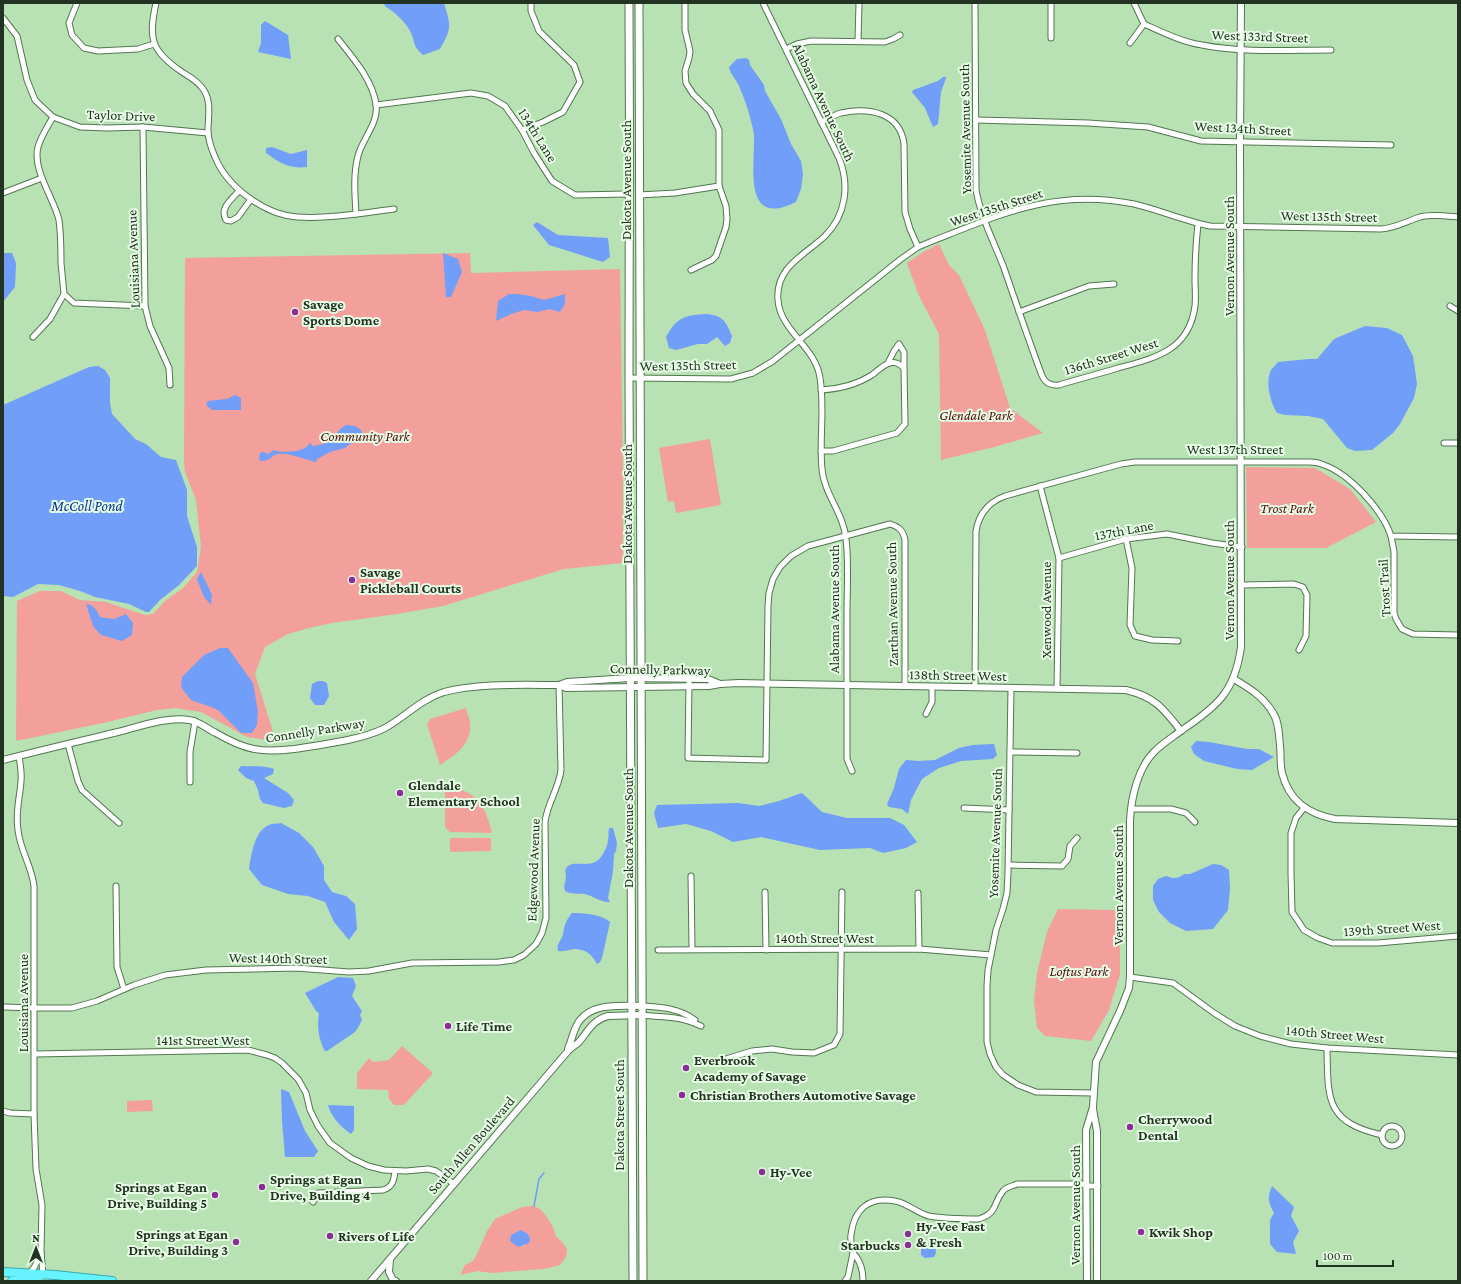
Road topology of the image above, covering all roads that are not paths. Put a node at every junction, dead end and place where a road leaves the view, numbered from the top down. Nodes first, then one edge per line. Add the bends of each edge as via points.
1 (77, 3) edge
2 (156, 3) edge
3 (531, 3) edge
4 (629, 3) edge
5 (639, 3) edge
6 (685, 3) edge
7 (763, 3) edge
8 (859, 3) edge
9 (975, 3) edge
10 (1051, 3) edge
11 (1134, 3) edge
12 (1241, 3) edge
13 (73, 6) edge
14 (3, 18) edge
15 (1144, 24) junction
16 (900, 35) dead end
17 (338, 38) dead end
18 (1051, 38) dead end
19 (858, 41) junction
20 (1130, 43) dead end
21 (154, 44) junction
22 (786, 49) junction
23 (1241, 49) junction
24 (1331, 50) dead end
25 (376, 105) junction
26 (53, 117) junction
27 (976, 120) junction
28 (821, 122) junction
29 (143, 128) junction
30 (522, 130) junction
31 (208, 133) junction
32 (1240, 141) junction
33 (1391, 145) dead end
34 (42, 178) junction
35 (719, 186) junction
36 (239, 191) junction
37 (3, 193) edge
38 (629, 194) junction
39 (640, 195) junction
40 (251, 200) junction
41 (394, 209) dead end
42 (356, 214) junction
43 (1458, 217) edge
44 (984, 221) junction
45 (1198, 224) junction
46 (1241, 226) junction
47 (918, 247) junction
48 (691, 270) dead end
49 (1114, 284) dead end
50 (64, 294) junction
51 (145, 306) junction
52 (1450, 306) dead end
53 (1019, 312) junction
54 (1458, 312) edge
55 (33, 337) dead end
56 (799, 340) junction
57 (888, 363) junction
58 (904, 368) junction
59 (640, 377) junction
60 (629, 378) junction
61 (1049, 384) joint
62 (170, 385) dead end
63 (821, 390) junction
64 (1444, 443) dead end
65 (1458, 443) edge
66 (821, 451) junction
67 (1241, 461) junction
68 (1040, 486) junction
69 (846, 536) junction
70 (1392, 536) junction
71 (1458, 537) edge
72 (1126, 539) junction
73 (1242, 547) junction
74 (1059, 558) junction
75 (1241, 585) junction
76 (1458, 635) edge
77 (1178, 641) dead end
78 (1299, 650) dead end
79 (630, 678) junction
80 (640, 679) junction
81 (1234, 679) junction
82 (689, 683) junction
83 (720, 684) joint
84 (767, 684) junction
85 (559, 685) junction
86 (847, 686) junction
87 (905, 686) junction
88 (630, 687) junction
89 (932, 687) junction
90 (975, 687) junction
91 (640, 688) junction
92 (1011, 688) junction
93 (1057, 688) junction
94 (926, 714) dead end
95 (195, 722) junction
96 (1181, 731) junction
97 (68, 744) junction
98 (1010, 752) junction
99 (1077, 753) dead end
100 (19, 756) junction
101 (3, 760) edge
102 (852, 772) dead end
103 (190, 782) dead end
104 (964, 808) dead end
105 (1304, 808) junction
106 (1131, 809) junction
107 (1009, 810) junction
108 (1195, 822) dead end
109 (119, 823) dead end
110 (1458, 823) edge
111 (1077, 838) dead end
112 (1009, 865) junction
113 (691, 876) dead end
114 (116, 886) dead end
115 (765, 892) dead end
116 (842, 892) dead end
117 (918, 893) dead end
118 (1458, 936) edge
119 (631, 950) joint
120 (658, 950) dead end
121 (692, 950) junction
122 (766, 950) junction
123 (841, 950) junction
124 (919, 950) junction
125 (524, 955) joint
126 (991, 955) junction
127 (1130, 977) junction
128 (124, 989) junction
129 (631, 1006) junction
130 (642, 1006) junction
131 (3, 1007) edge
132 (35, 1008) junction
133 (631, 1015) junction
134 (642, 1015) junction
135 (1327, 1048) junction
136 (568, 1051) junction
137 (35, 1054) junction
138 (1458, 1055) edge
139 (726, 1059) dead end
140 (1093, 1093) junction
141 (1093, 1106) junction
142 (3, 1111) edge
143 (34, 1114) junction
144 (1382, 1135) junction
145 (395, 1171) junction
146 (454, 1184) junction
147 (1088, 1186) junction
148 (1098, 1186) junction
149 (313, 1202) dead end
150 (41, 1252) junction
151 (853, 1254) junction
152 (393, 1255) junction
153 (3, 1272) edge
154 (30, 1273) junction
155 (43, 1274) junction
156 (12, 1281) edge
157 (112, 1281) edge
158 (371, 1281) edge
159 (396, 1281) edge
160 (633, 1281) edge
161 (643, 1281) edge
162 (845, 1281) edge
163 (863, 1281) edge
164 (1087, 1281) edge
165 (1098, 1281) edge

1 - 13 street
2 - 21 street via 152,23
3 - 30 street via 531,11 539,31 574,65 580,82 563,112
4 - 38 main road, Dakota Avenue South
5 - 39 main road, Dakota Avenue South
6 - 35 street via 685,30 690,51 684,76 689,88 710,111 717,124
7 - 22 street, Alabama Avenue South
8 - 19 street
9 - 27 street, Yosemite Avenue South
10 - 18 street
11 - 15 street
12 - 23 street, Vernon Avenue South
13 - 21 street via 69,23 72,35 84,48 98,51 138,49
14 - 26 street, Taylor Drive via 17,36 35,100
15 - 20 street
15 - 23 street, West 133rd Street via 1201,45
16 - 19 street via 885,42
17 - 25 street via 364,73
19 - 22 street via 811,40
21 - 31 street via 161,56 204,89 209,108
22 - 28 street, Alabama Avenue South
23 - 24 street, West 133rd Street
23 - 32 street, Vernon Avenue South
25 - 30 street, 134th Lane via 471,93 488,96 505,106
25 - 42 street via 371,127 358,154 355,174
26 - 29 street, Taylor Drive via 80,127
26 - 34 street via 37,148
27 - 32 street, West 134th Street via 1148,127 1201,141
27 - 44 street, Yosemite Avenue South via 976,190
28 - 47 street via 841,113 876,112 889,118 900,129 904,144 905,212
28 - 56 street, Alabama Avenue South via 842,166 846,184 845,194 841,212 826,236 787,268 780,282 777,298 781,314
29 - 31 street, Taylor Drive
29 - 51 street, Louisiana Avenue
30 - 38 street, 134th Lane via 552,181 575,195
31 - 36 street via 221,169
32 - 33 street, West 134th Street
32 - 46 street, Vernon Avenue South
34 - 37 street
34 - 50 street via 58,219
35 - 39 street
35 - 48 street via 727,213 726,228 716,256
36 - 40 street
36 - 40 street via 224,208 223,215 226,220 231,221 238,217
38 - 60 main road, Dakota Avenue South
39 - 59 main road, Dakota Avenue South
40 - 42 street via 272,211 296,217
41 - 42 street
43 - 46 street, West 135th Street via 1421,217 1381,229
44 - 45 street, West 135th Street via 1030,205 1079,199 1134,204
44 - 47 street, West 135th Street
44 - 53 street, Yosemite Avenue South
45 - 46 street, West 135th Street
45 - 61 street, 136th Street West via 1195,245 1195,306 1189,327 1177,344 1169,351 1153,358 1059,385
46 - 67 street, Vernon Avenue South
47 - 56 street, West 135th Street
49 - 53 street via 1089,286
50 - 51 street via 74,303
50 - 55 street via 50,320
51 - 62 street, Louisiana Avenue via 150,326 169,368
52 - 54 street
53 - 61 street, Yosemite Avenue South via 1042,377
56 - 59 street, West 135th Street via 766,366 746,376 723,379
56 - 63 street, Alabama Avenue South via 817,365
57 - 58 street via 896,363
57 - 58 street via 899,344 904,352
57 - 63 street via 854,385
58 - 66 street via 905,424 897,433 833,451
59 - 60 street, West 135th Street
59 - 80 main road, Dakota Avenue South
60 - 79 main road, Dakota Avenue South
63 - 66 street, Alabama Avenue South
64 - 65 street
66 - 69 street, Alabama Avenue South via 824,483
67 - 68 street, West 137th Street via 1135,462
67 - 70 street, West 137th Street via 1309,462 1325,465 1356,487 1375,506
67 - 73 street, Vernon Avenue South
68 - 74 street, Xenwood Avenue
68 - 90 street, West 137th Street via 992,502 980,516 976,531
69 - 84 street via 808,546 791,556 773,579 768,606
69 - 86 street, Alabama Avenue South
69 - 87 street, Zarthan Avenue South via 890,524 902,531
70 - 71 street
70 - 76 street, Trost Trail via 1394,613 1398,624 1413,634
72 - 73 street, 137th Lane via 1167,534
72 - 74 street, 137th Lane
72 - 77 street via 1132,568 1130,625 1135,636 1152,640
73 - 75 street, Vernon Avenue South
74 - 93 street, Xenwood Avenue
75 - 78 street via 1294,584 1303,587 1307,595 1306,636
75 - 81 street, Vernon Avenue South via 1242,647
79 - 80 street, Connelly Parkway
79 - 85 street, Connelly Parkway via 567,682
79 - 88 main road, Dakota Avenue South
80 - 82 street, Connelly Parkway
80 - 91 main road, Dakota Avenue South
81 - 96 street, Vernon Avenue South via 1220,700
81 - 105 street via 1257,694 1273,713 1279,729 1282,773 1291,793
82 - 83 street, Connelly Parkway via 708,679
82 - 84 street via 688,758 766,760
82 - 91 street, Connelly Parkway
83 - 84 street, 138th Street West
84 - 86 street, 138th Street West
85 - 88 street, Connelly Parkway via 566,688
85 - 95 street, Connelly Parkway via 466,688 444,692 416,706 375,733 276,751 246,748
85 - 125 street, Edgewood Avenue via 561,770 545,822 546,918 536,944
86 - 87 street, 138th Street West
86 - 102 street, Alabama Avenue South via 847,759
87 - 89 street, 138th Street West
88 - 91 street, Connelly Parkway
88 - 119 main road, Dakota Avenue South
89 - 90 street, 138th Street West
89 - 94 street via 932,702
90 - 92 street, 138th Street West
91 - 130 main road, Dakota Avenue South
92 - 93 street, 138th Street West
92 - 98 street, Yosemite Avenue South
93 - 96 street, 138th Street West via 1126,690 1140,694 1160,705
95 - 97 street, Connelly Parkway via 171,720
95 - 103 street via 190,752
96 - 106 street, Vernon Avenue South via 1154,751 1138,777
97 - 100 street, Connelly Parkway
97 - 109 street via 82,790
98 - 99 street
98 - 107 street, Yosemite Avenue South
100 - 101 street, Connelly Parkway
100 - 132 street, Louisiana Avenue via 21,780 18,830 34,886
104 - 107 street
105 - 110 street via 1320,816 1334,819
105 - 118 street, 139th Street West via 1296,818 1291,833 1292,912 1304,930 1332,943 1378,943
106 - 108 street via 1171,809 1186,813
106 - 127 street, Vernon Avenue South
107 - 112 street, Yosemite Avenue South
111 - 112 street via 1070,846 1068,859 1062,866
112 - 126 street, Yosemite Avenue South via 1007,893
113 - 121 street
114 - 128 street via 117,967
115 - 122 street
116 - 123 street
117 - 124 street
119 - 129 main road, Dakota Street South
120 - 121 street, 140th Street West
121 - 122 street, 140th Street West
122 - 123 street, 140th Street West
123 - 124 street, 140th Street West
123 - 139 street via 840,1034 834,1045 814,1053 772,1049 752,1051
124 - 126 street, 140th Street West
125 - 128 street, West 140th Street via 514,960 499,962 412,963 349,972 296,968 206,970 171,973
126 - 140 street, Yosemite Avenue South via 987,986 987,1042 996,1067 1018,1085 1036,1092
127 - 135 street, 140th Street West via 1173,983 1214,1013 1248,1031 1291,1044
127 - 140 street, Vernon Avenue South via 1129,988 1120,1011 1096,1062
128 - 132 street, West 140th Street via 82,1006
129 - 130 street, South Allen Boulevard
129 - 133 main road, Dakota Street South
129 - 136 street, South Allen Boulevard via 602,1007 583,1016 574,1030
130 - 134 main road, Dakota Street South
130 - 134 street via 679,1011 699,1024 673,1016
131 - 132 street, West 140th Street
132 - 137 street, Louisiana Avenue
133 - 134 street, South Allen Boulevard
133 - 136 street, South Allen Boulevard via 608,1016 597,1020
133 - 160 main road, Dakota Street South
134 - 161 main road, Dakota Street South
135 - 138 street, 140th Street West
135 - 144 street via 1329,1094 1336,1109 1356,1128
136 - 146 street, South Allen Boulevard
137 - 143 street, Louisiana Avenue
137 - 145 street, 141st Street West via 248,1050 267,1054 282,1063 298,1079 306,1093 310,1110 330,1143 368,1166
140 - 141 street, Vernon Avenue South
141 - 147 street, Vernon Avenue South via 1086,1130
141 - 148 street, Vernon Avenue South via 1097,1131
142 - 143 street
143 - 150 street, Louisiana Avenue via 36,1169 42,1205
144 - 144 street via 1383,1142 1388,1146 1396,1146 1402,1138 1399,1129 1394,1126 1385,1129
145 - 146 street, 141st Street West via 428,1169 436,1171
145 - 149 street via 394,1181 389,1188 318,1192
146 - 152 street, South Allen Boulevard
147 - 148 street
147 - 151 street via 1017,1184 1003,1190 992,1212 979,1219 939,1217 921,1213 896,1201 882,1200 866,1205 858,1212 851,1236
147 - 164 street, Vernon Avenue South
148 - 165 street, Vernon Avenue South
150 - 154 street, Louisiana Avenue
150 - 155 street, Louisiana Avenue
151 - 162 street
151 - 163 street via 862,1267
152 - 158 street, South Allen Boulevard
152 - 159 street via 389,1272
153 - 154 highway
154 - 155 highway
155 - 156 highway
155 - 157 highway

